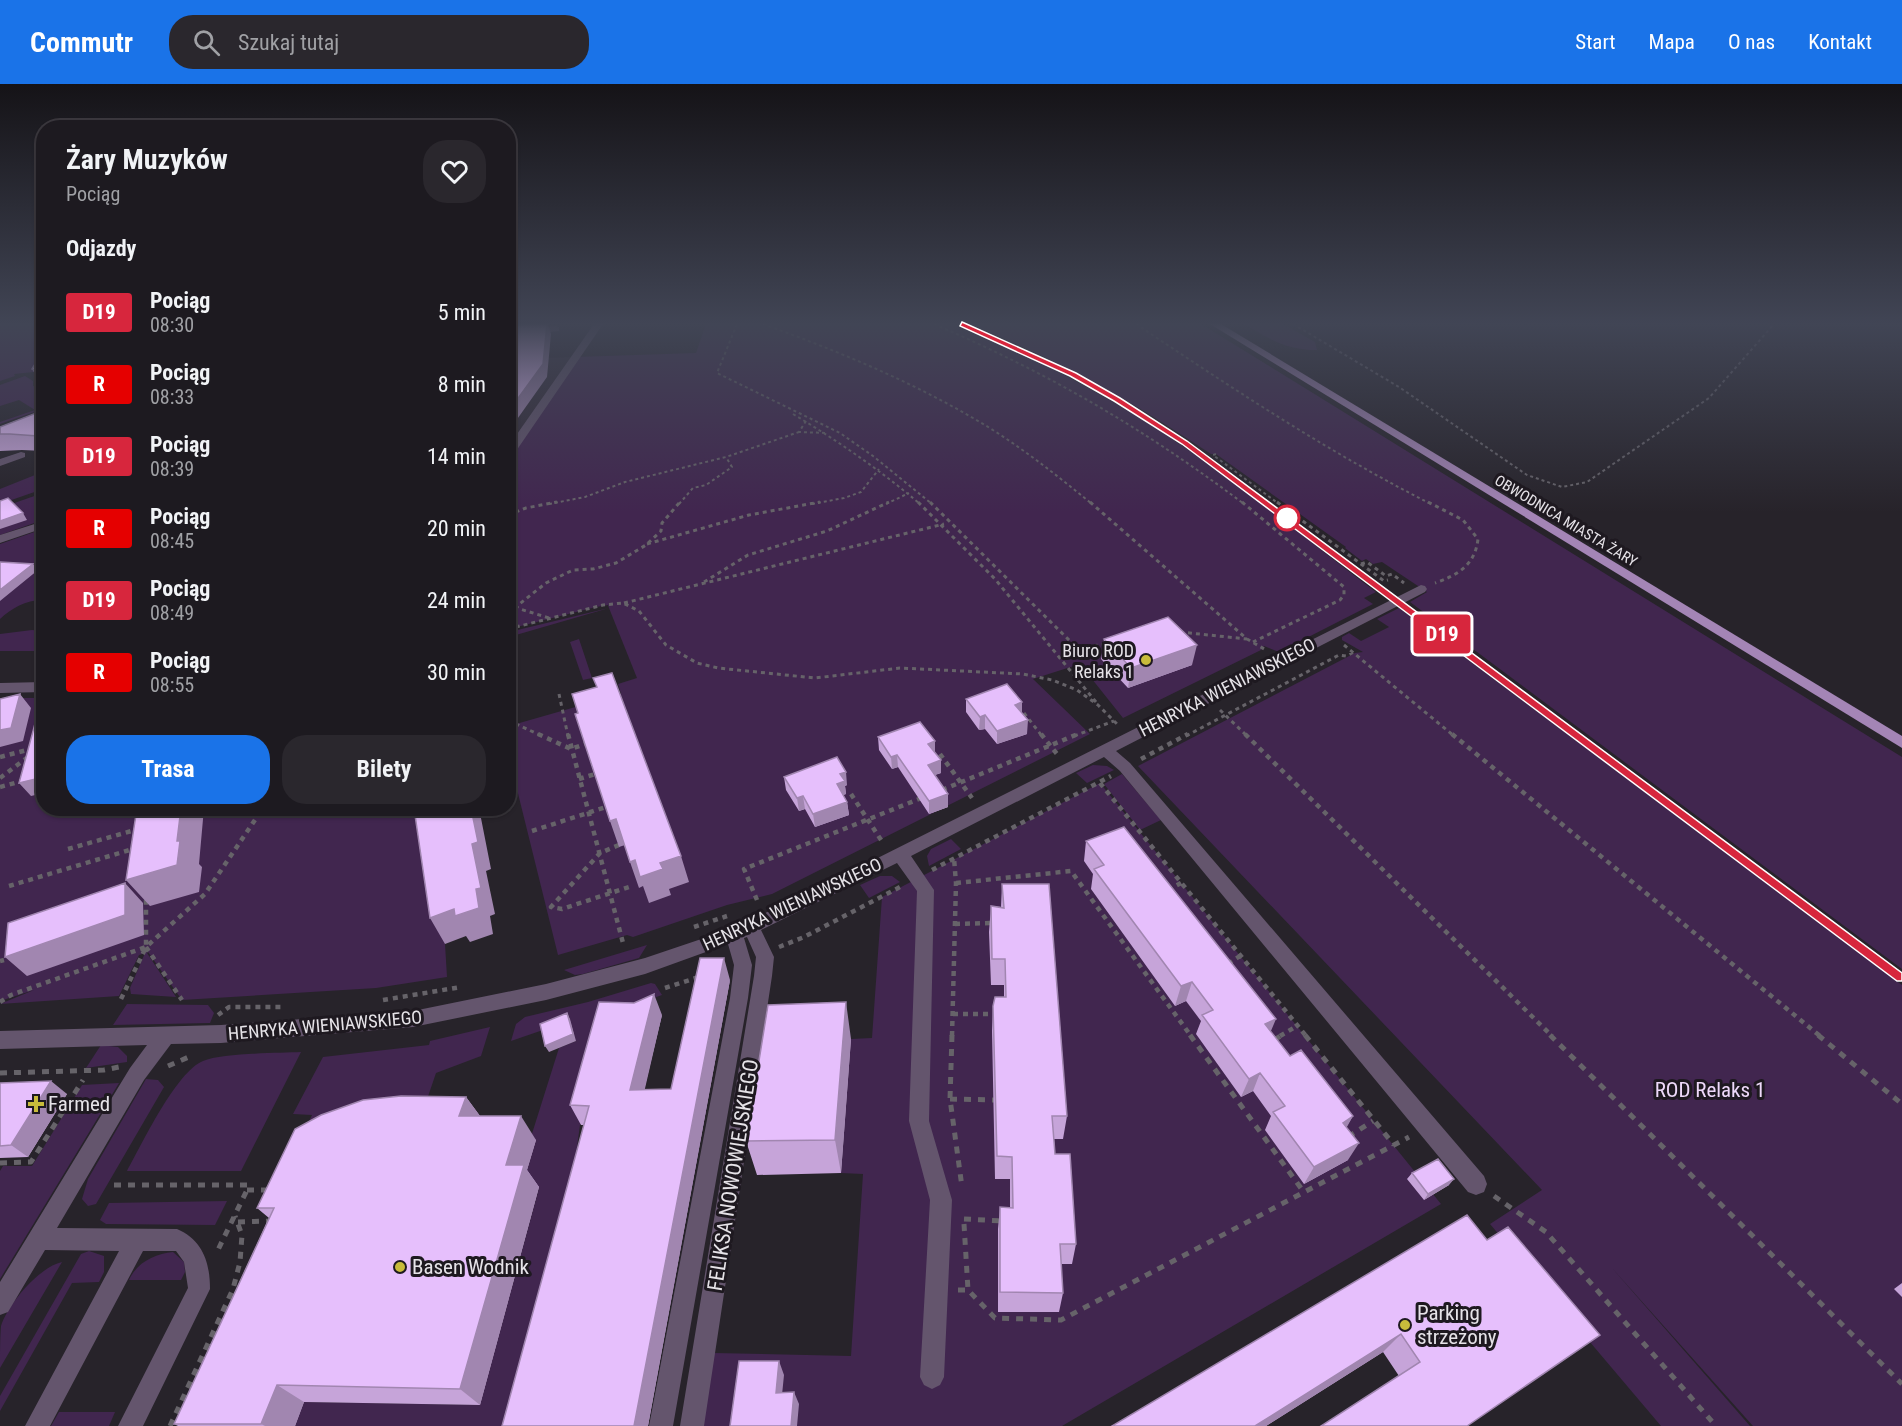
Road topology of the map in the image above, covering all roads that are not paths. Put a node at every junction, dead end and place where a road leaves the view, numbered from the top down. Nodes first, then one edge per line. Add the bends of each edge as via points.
1 (556, 387) edge
2 (1317, 387) edge
3 (516, 444) edge
4 (21, 455) dead end
5 (0, 463) edge
6 (36, 528) edge
7 (0, 539) edge
8 (1421, 588) road end
9 (36, 687) edge
10 (0, 688) edge
11 (1108, 742) junction
12 (1902, 743) edge
13 (890, 848) junction
14 (738, 926) junction
15 (166, 1035) junction
16 (0, 1040) edge
17 (1476, 1184) road end
18 (40, 1239) junction
19 (136, 1241) junction
20 (0, 1304) edge
21 (932, 1377) dead end
22 (37, 1426) edge
23 (130, 1426) edge
24 (661, 1426) edge
25 (692, 1426) edge

1 - 3 street
2 - 12 main road, OBWODNICA MIASTA ŻARY
4 - 5 street
6 - 7 street
8 - 11 street, HENRYKA WIENIAWSKIEGO via 1204,699
9 - 10 street
11 - 13 street, HENRYKA WIENIAWSKIEGO
11 - 17 street
13 - 14 street, HENRYKA WIENIAWSKIEGO
13 - 21 street via 926,890 919,1121 941,1200
14 - 15 street, HENRYKA WIENIAWSKIEGO via 645,966 546,992 413,1019
14 - 24 street, FELIKSA NOWOWIEJSKIEGO via 744,965 739,998
14 - 25 street, FELIKSA NOWOWIEJSKIEGO via 765,957
15 - 16 street, HENRYKA WIENIAWSKIEGO
15 - 18 street
18 - 19 street
18 - 20 street
19 - 22 street
19 - 23 street via 184,1243 199,1272 199,1289

